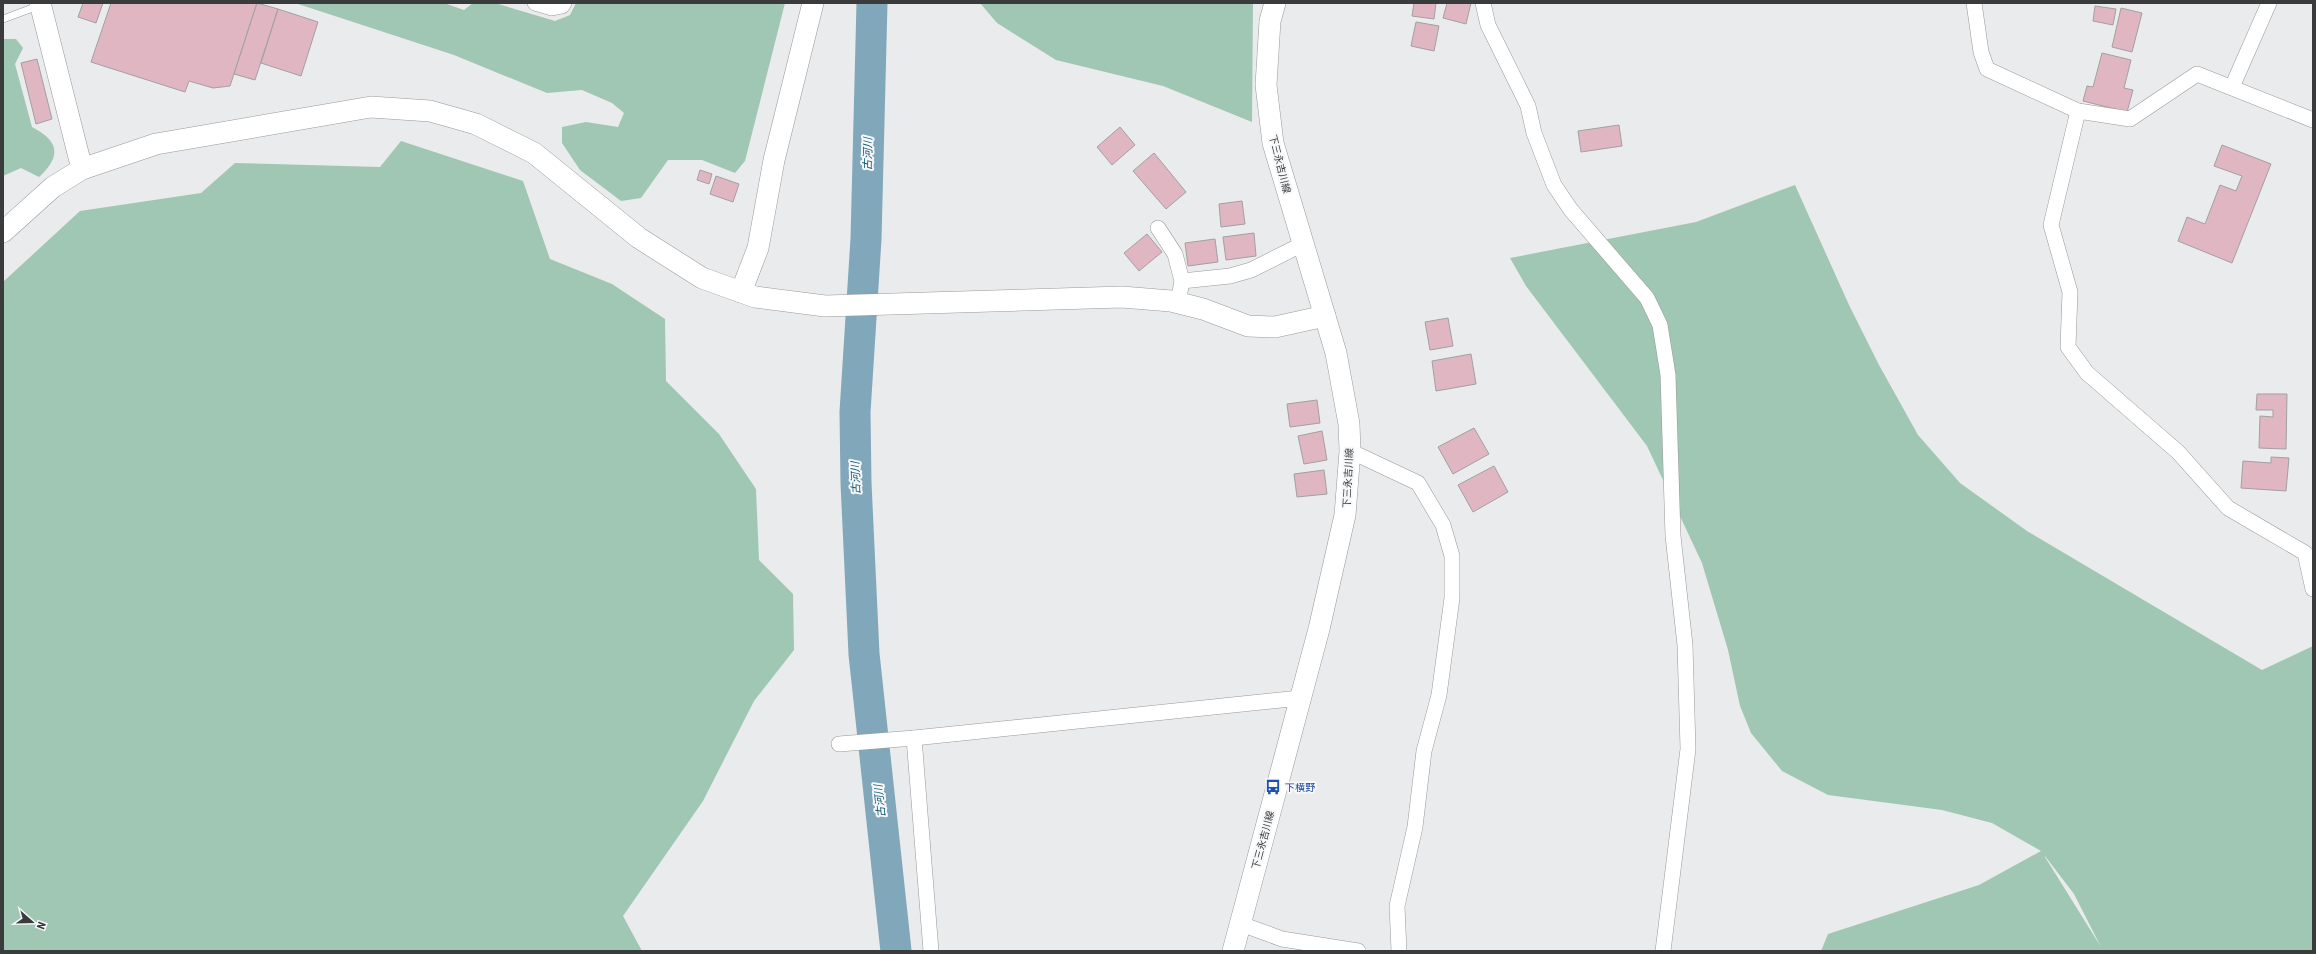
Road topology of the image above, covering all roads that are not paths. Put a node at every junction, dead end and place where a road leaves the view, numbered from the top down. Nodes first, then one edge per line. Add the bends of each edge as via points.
1 (535, 3) edge
2 (564, 3) edge
3 (813, 3) edge
4 (1275, 3) edge
5 (1484, 3) edge
6 (1974, 3) edge
7 (2270, 3) edge
8 (40, 4) edge
9 (3, 19) edge
10 (2232, 87) junction
11 (2078, 111) junction
12 (2313, 120) edge
13 (82, 169) junction
14 (1158, 228) dead end
15 (3, 232) edge
16 (1303, 244) junction
17 (1182, 281) junction
18 (741, 292) junction
19 (1178, 303) junction
20 (1325, 316) junction
21 (1350, 451) junction
22 (2313, 589) edge
23 (1300, 698) junction
24 (912, 738) junction
25 (839, 744) dead end
26 (1241, 924) junction
27 (931, 951) edge
28 (1233, 951) edge
29 (1358, 951) edge
30 (1399, 951) edge
31 (1664, 951) edge

1 - 2 street via 552,8
3 - 18 street via 774,160 758,248
4 - 16 street, 下三永吉川線 via 1270,21 1266,85 1273,143
5 - 31 street via 1488,25 1528,106 1534,134 1554,186 1571,210 1647,298 1660,325 1668,374 1673,536 1685,645 1688,749
6 - 11 street via 1981,52 1987,69
7 - 10 street
8 - 9 lane
8 - 13 street
10 - 11 street via 2197,74 2130,119
10 - 12 street
11 - 22 street via 2050,225 2070,292 2068,346 2087,373 2178,452 2228,508 2305,553
13 - 15 street via 53,187
13 - 18 street via 156,144 238,129 371,107 430,111 476,124 534,153 639,238 702,278
14 - 17 street via 1175,254
16 - 17 street via 1251,270 1230,276
16 - 20 street, 下三永吉川線
17 - 19 street
18 - 19 street via 755,297 825,306 1122,297
19 - 20 street via 1248,326 1276,327
20 - 21 street, 下三永吉川線 via 1336,353 1349,424
21 - 23 street, 下三永吉川線 via 1346,515
21 - 30 street via 1418,483 1443,525 1452,556 1452,598 1439,695 1424,751 1415,827 1397,906
23 - 24 street
23 - 26 street, 下三永吉川線
24 - 25 street
24 - 27 street
26 - 28 street, 下三永吉川線
26 - 29 street via 1282,939

